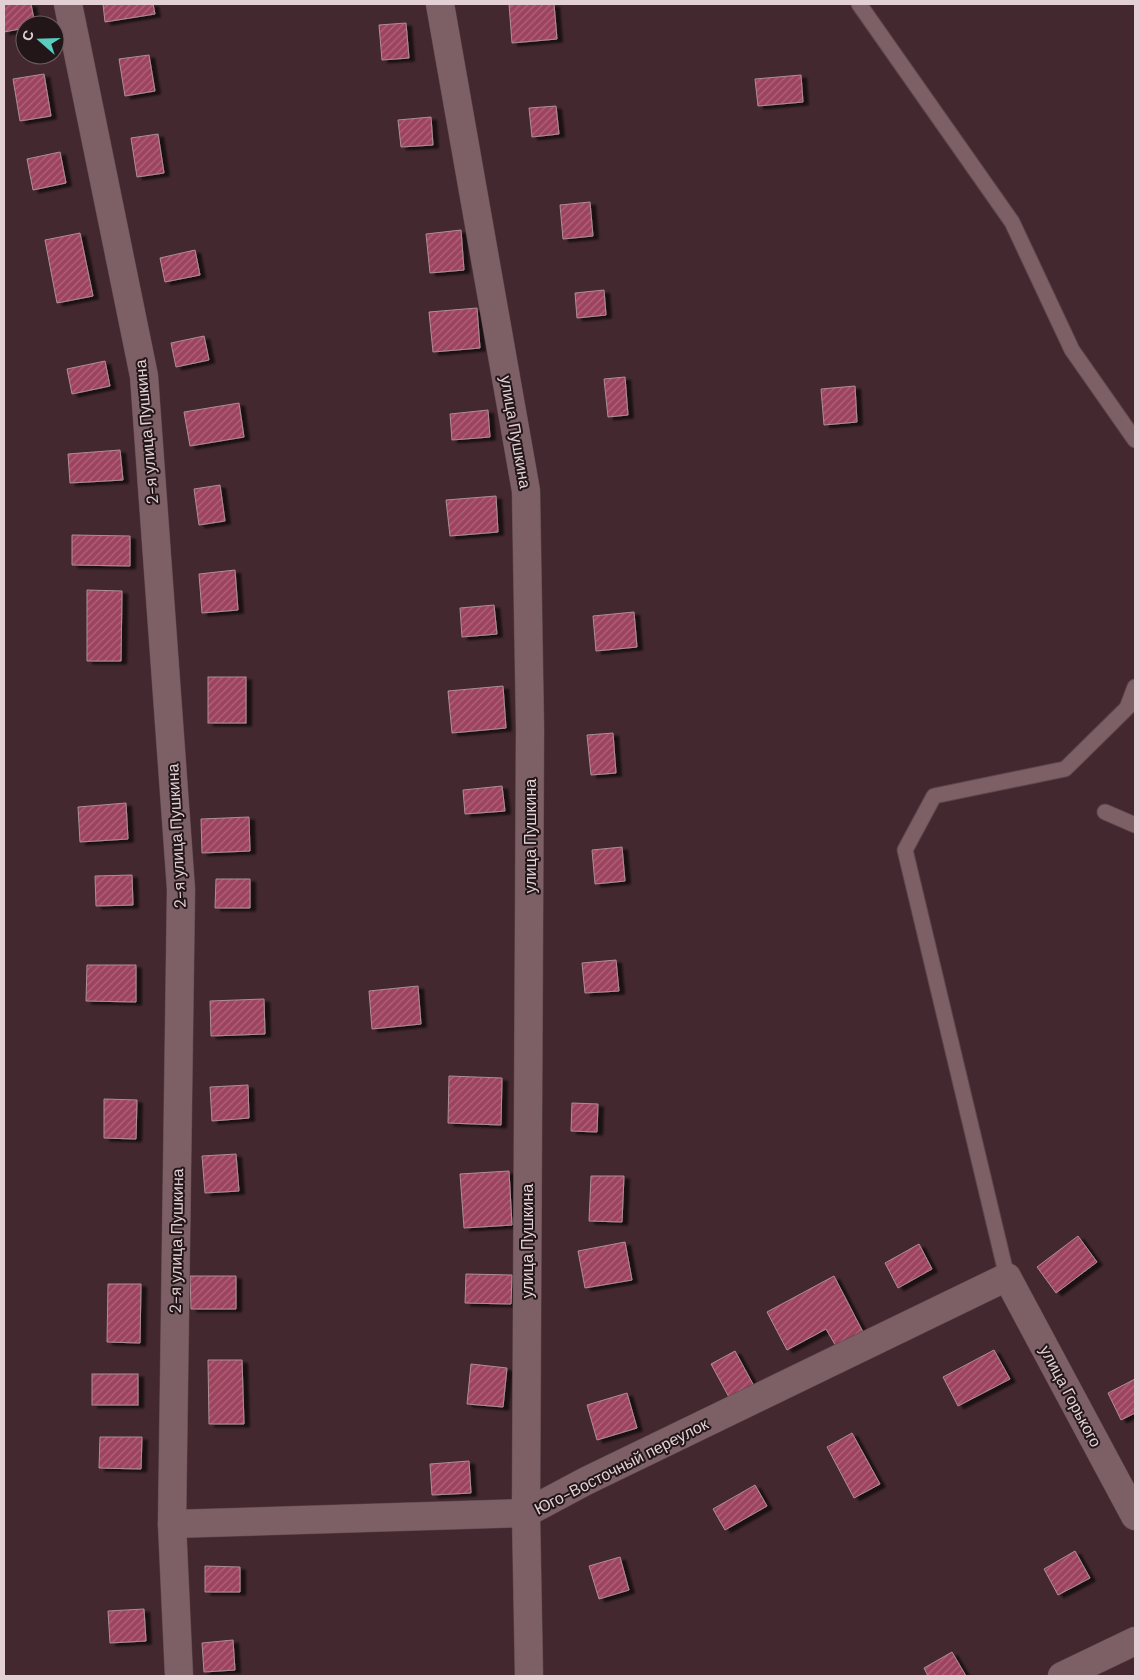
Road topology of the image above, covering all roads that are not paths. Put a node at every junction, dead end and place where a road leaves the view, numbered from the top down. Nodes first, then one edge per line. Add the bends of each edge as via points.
1 (68, 4) edge
2 (440, 4) edge
3 (859, 4) edge
4 (1135, 440) edge
5 (1135, 687) edge
6 (1106, 812) dead end
7 (1135, 825) edge
8 (1007, 1277) junction
9 (526, 1514) junction
10 (1135, 1516) edge
11 (172, 1524) junction
12 (1135, 1641) edge
13 (179, 1676) edge
14 (529, 1676) edge
15 (1062, 1676) edge

1 - 11 street, 2-я улица Пушкина via 144,376 181,889
2 - 9 street, улица Пушкина via 526,491 530,739
3 - 4 lane via 1012,222 1072,350
5 - 8 lane via 1126,708 1065,769 934,796 905,850
6 - 7 lane
8 - 9 street, Юго-Восточный переулок via 586,1480
8 - 10 street, улица Горького
9 - 11 street, Юго-Восточный переулок
9 - 14 street, улица Пушкина
11 - 13 street, 2-я улица Пушкина
12 - 15 street

